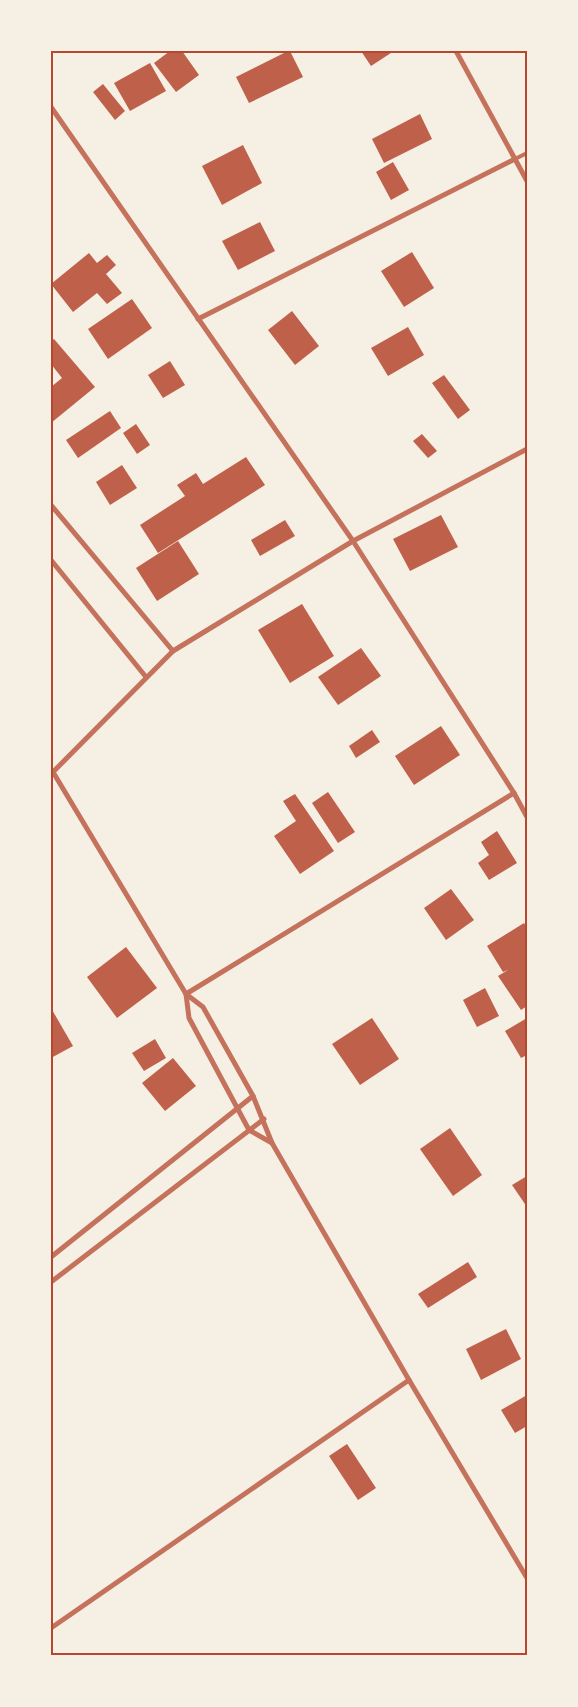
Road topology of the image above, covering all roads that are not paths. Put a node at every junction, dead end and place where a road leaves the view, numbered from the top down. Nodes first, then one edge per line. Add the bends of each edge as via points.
1 (456, 51) edge
2 (51, 107) edge
3 (527, 153) edge
4 (515, 159) junction
5 (527, 181) edge
6 (198, 319) junction
7 (527, 449) edge
8 (51, 505) edge
9 (353, 542) junction
10 (51, 560) edge
11 (173, 651) junction
12 (146, 677) junction
13 (52, 773) edge
14 (514, 793) junction
15 (524, 808) edge
16 (527, 818) edge
17 (186, 994) junction
18 (253, 1096) junction
19 (238, 1109) junction
20 (264, 1119) junction
21 (249, 1130) junction
22 (272, 1143) junction
23 (51, 1257) edge
24 (51, 1282) edge
25 (409, 1380) junction
26 (527, 1578) edge
27 (51, 1628) edge

1 - 4 street
2 - 6 street
3 - 4 lane
4 - 5 street
4 - 6 street
6 - 9 street
7 - 9 street
8 - 11 street
9 - 11 street
9 - 14 street
10 - 12 street
11 - 12 street
12 - 13 street
13 - 17 street
14 - 15 street
14 - 17 street
15 - 16 street
17 - 18 street via 203,1007
17 - 19 street via 189,1018
18 - 19 street
18 - 20 street
19 - 21 street
19 - 23 street
20 - 21 street
20 - 22 street
21 - 22 street
21 - 24 street
22 - 25 street
25 - 26 street
25 - 27 street

